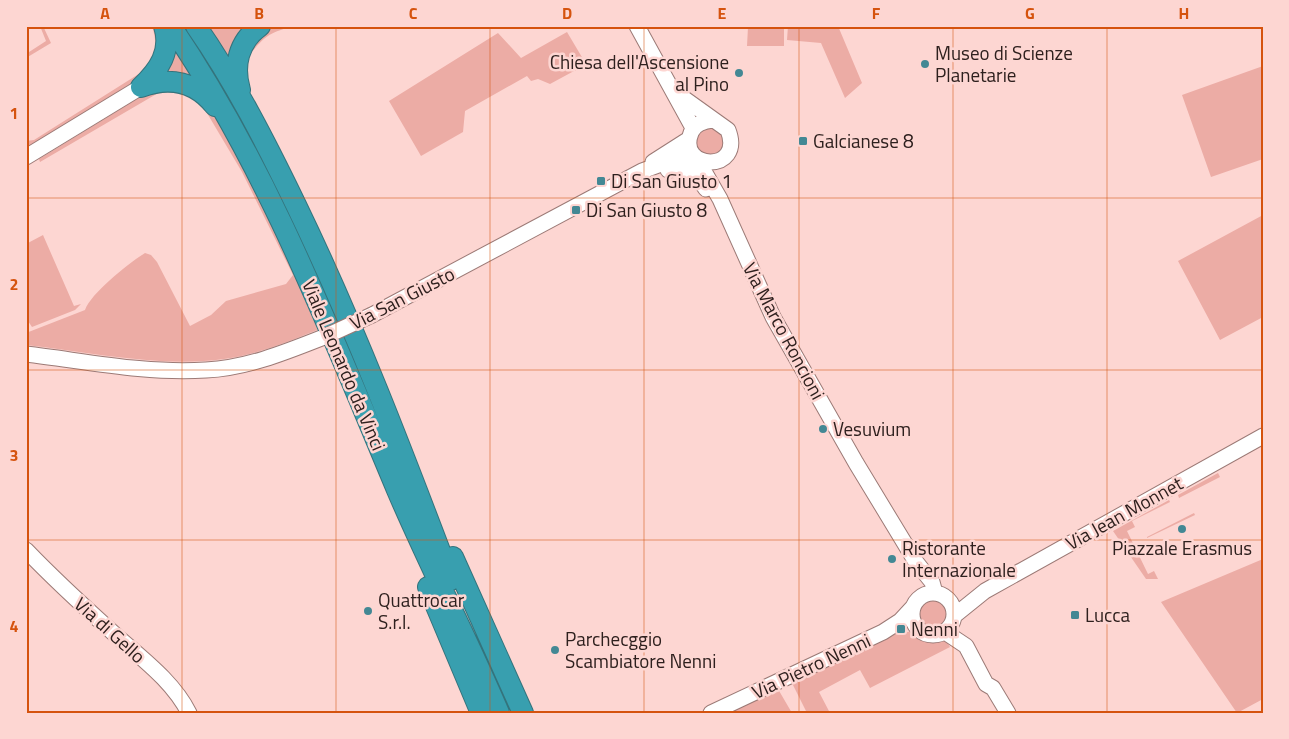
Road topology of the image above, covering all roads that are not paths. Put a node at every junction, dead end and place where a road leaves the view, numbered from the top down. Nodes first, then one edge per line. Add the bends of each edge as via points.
1 (164, 26) edge
2 (171, 26) edge
3 (196, 26) edge
4 (260, 26) edge
5 (637, 26) edge
6 (141, 87) junction
7 (675, 92) junction
8 (250, 113) junction
9 (713, 120) junction
10 (691, 134) junction
11 (240, 138) junction
12 (26, 157) edge
13 (698, 159) junction
14 (722, 160) junction
15 (642, 171) junction
16 (720, 199) junction
17 (26, 354) edge
18 (1263, 436) edge
19 (406, 463) junction
20 (414, 529) junction
21 (26, 550) edge
22 (916, 562) junction
23 (985, 591) junction
24 (942, 596) junction
25 (915, 603) junction
26 (954, 617) junction
27 (916, 628) junction
28 (883, 632) junction
29 (945, 632) junction
30 (992, 681) junction
31 (189, 713) edge
32 (480, 713) edge
33 (499, 713) edge
34 (511, 713) edge
35 (523, 713) edge
36 (711, 713) edge
37 (1008, 713) edge

1 - 6 highway via 167,41 162,62
2 - 11 highway, Viale Leonardo da Vinci
3 - 8 highway, Viale Leonardo da Vinci
4 - 8 highway via 244,44 236,67
5 - 7 street
6 - 11 highway via 163,81 193,87 212,102
6 - 12 street
7 - 9 street
7 - 10 street
8 - 19 highway, Viale Leonardo da Vinci via 313,240 364,355
9 - 10 street via 701,122
9 - 14 street via 726,127 731,138 728,154
10 - 13 street via 689,147
10 - 15 street, Via San Giusto
11 - 20 highway, Viale Leonardo da Vinci via 296,254
13 - 14 street via 713,163
13 - 15 street, Via San Giusto via 672,160
13 - 16 street, Via Marco Roncioni
14 - 16 street, Via Marco Roncioni
15 - 16 street via 688,169 710,195
15 - 17 street, Via San Giusto, bridge via 372,315 281,354 207,370 162,370
16 - 22 street, Via Marco Roncioni via 773,317
18 - 23 street, Via Jean Monnet
19 - 34 highway, Viale Leonardo da Vinci via 453,584
19 - 35 highway via 428,501
20 - 32 highway via 429,591
20 - 33 highway, Viale Leonardo da Vinci
21 - 31 street, Via di Gello via 64,589 155,670 176,692
22 - 24 street, Via Marco Roncioni
22 - 25 street, Via Marco Roncioni
23 - 24 street, Via Jean Monnet
23 - 26 street, Via Jean Monnet
24 - 25 street
24 - 26 street, Via Marco Roncioni
25 - 27 street, Via Marco Roncioni via 911,615
25 - 28 street, Via Pietro Nenni via 900,621
26 - 29 street
26 - 30 street, Via Marco Roncioni
27 - 28 street, Via Pietro Nenni
27 - 29 street via 927,635
28 - 36 street, Via Pietro Nenni
29 - 30 street, Via Marco Roncioni via 966,646 986,684
30 - 37 street, Via Marco Roncioni

